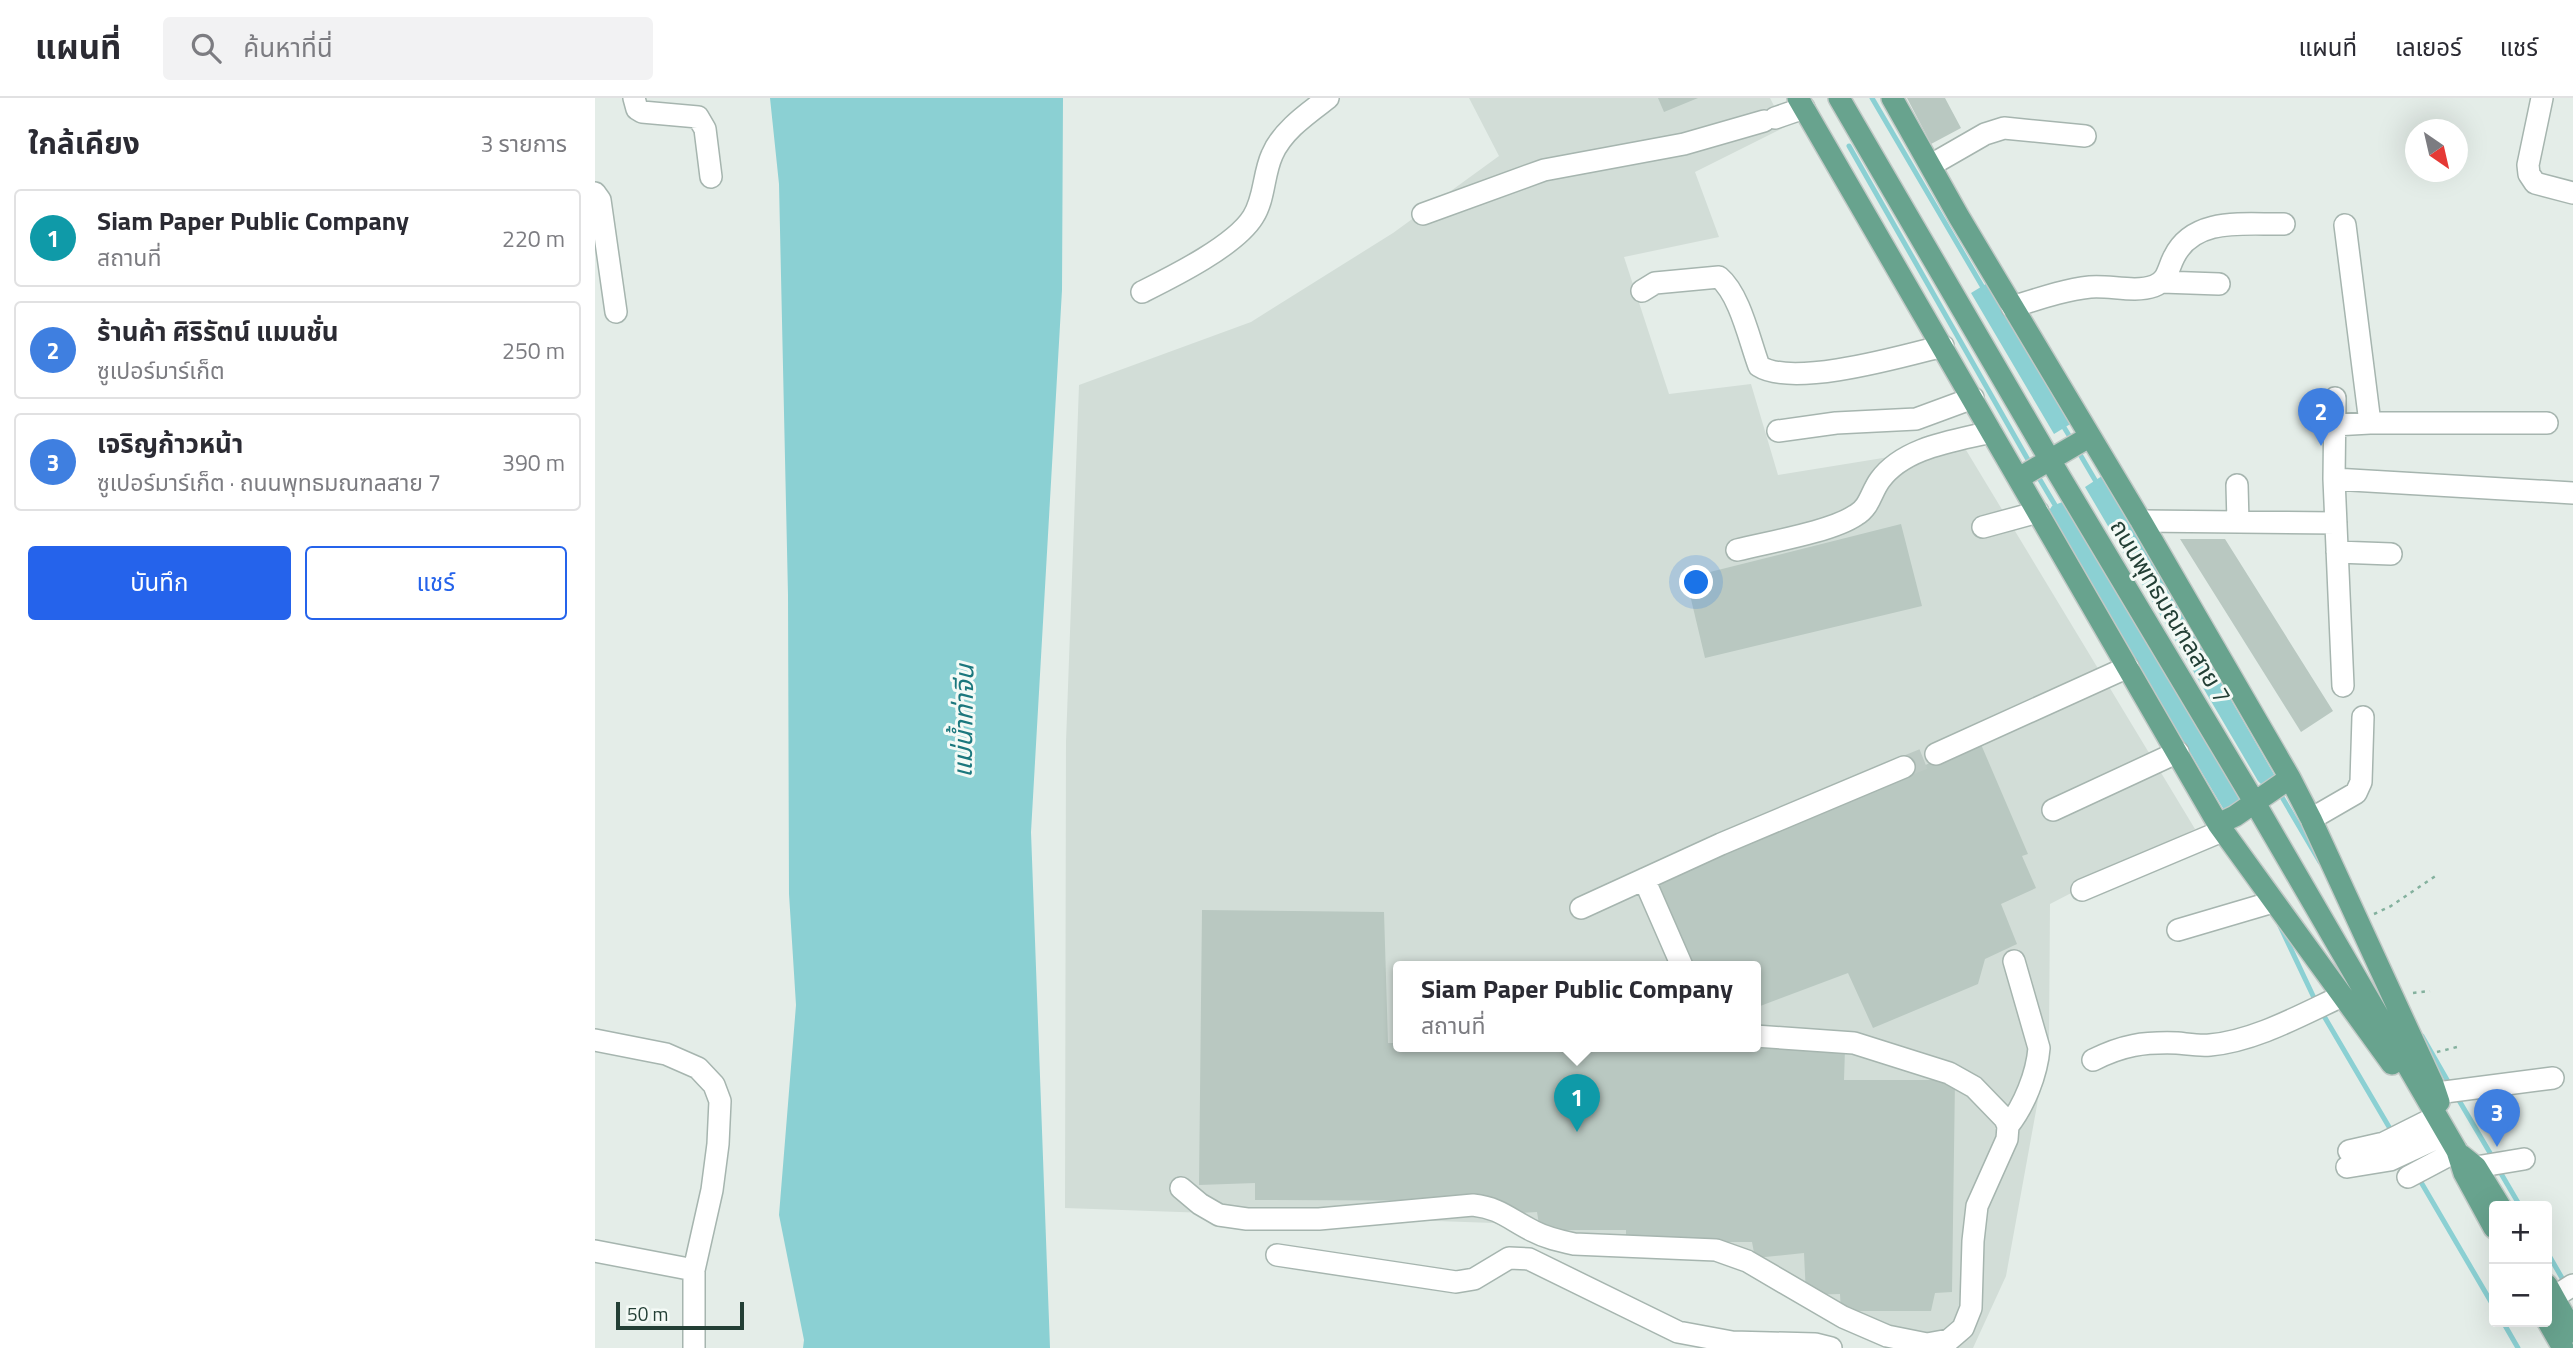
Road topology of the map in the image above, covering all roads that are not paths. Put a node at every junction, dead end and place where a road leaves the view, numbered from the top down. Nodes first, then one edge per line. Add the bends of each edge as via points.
1 (633, 98) edge
2 (1328, 98) edge
3 (1892, 98) edge
4 (2542, 98) edge
5 (1841, 103) edge
6 (1805, 110) edge
7 (2085, 136) dead end
8 (1931, 165) junction
9 (711, 177) dead end
10 (595, 193) edge
11 (2573, 193) edge
12 (1423, 214) dead end
13 (2284, 224) dead end
14 (2345, 225) dead end
15 (2162, 282) junction
16 (2219, 284) dead end
17 (1642, 291) dead end
18 (1142, 292) dead end
19 (2012, 307) junction
20 (616, 312) dead end
21 (1943, 346) junction
22 (1973, 398) junction
23 (2335, 398) dead end
24 (2370, 423) junction
25 (2547, 423) dead end
26 (2334, 425) junction
27 (1778, 431) dead end
28 (1991, 432) junction
29 (2089, 437) junction
30 (2050, 460) junction
31 (2019, 478) junction
32 (2334, 479) junction
33 (2237, 485) dead end
34 (2573, 493) edge
35 (2038, 512) junction
36 (2141, 521) junction
37 (2238, 522) junction
38 (2336, 523) junction
39 (1983, 527) dead end
40 (1737, 550) dead end
41 (2337, 552) junction
42 (2391, 554) dead end
43 (2128, 667) junction
44 (2343, 686) dead end
45 (2363, 717) dead end
46 (2178, 752) junction
47 (1935, 754) tunnel mouth
48 (1904, 767) tunnel mouth
49 (2290, 778) junction
50 (2255, 803) junction
51 (2053, 810) dead end
52 (2311, 819) junction
53 (2220, 827) junction
54 (1644, 879) junction
55 (2082, 890) dead end
56 (2273, 902) junction
57 (1581, 908) dead end
58 (2178, 930) dead end
59 (1680, 961) edge
60 (2014, 961) dead end
61 (2342, 996) junction
62 (1761, 1036) edge
63 (595, 1040) edge
64 (2093, 1060) dead end
65 (2553, 1078) dead end
66 (2437, 1093) junction
67 (2008, 1126) junction
68 (2445, 1133) junction
69 (2348, 1159) dead end
70 (2524, 1159) dead end
71 (2476, 1167) junction
72 (2408, 1177) dead end
73 (1181, 1188) dead end
74 (2497, 1201) edge
75 (2489, 1219) edge
76 (595, 1251) edge
77 (1277, 1255) dead end
78 (694, 1270) junction
79 (2560, 1289) edge
80 (2551, 1327) edge
81 (2573, 1332) edge
82 (1783, 1345) edge
83 (694, 1348) edge
84 (1831, 1348) edge
85 (2563, 1348) edge

1 - 9 street via 642,112 698,117 705,129
2 - 18 street via 1282,136 1252,218 1183,272
3 - 8 main road
4 - 11 street via 2529,174 2535,183
5 - 6 main road
5 - 30 main road, ถนนพุทธมณฑลสาย 7
6 - 12 street via 1684,144 1544,170
6 - 21 main road
7 - 8 street via 2004,128
8 - 19 main road
10 - 20 street via 600,200
13 - 15 street via 2203,229 2186,239
14 - 24 street
15 - 16 street
15 - 19 street via 2133,289 2092,287
17 - 21 street via 1655,283 1719,277 1734,296 1759,366 1774,373 1820,372
19 - 29 main road
21 - 22 main road
22 - 27 street via 1916,419
22 - 28 main road
23 - 26 street
24 - 25 street
24 - 26 street
26 - 32 street
28 - 31 main road
28 - 40 street via 1941,444 1894,466 1879,481 1864,510 1840,524
29 - 30 main road
29 - 36 main road
30 - 31 main road
30 - 50 main road, ถนนพุทธมณฑลสาย 7
31 - 35 main road
32 - 34 street
32 - 38 street
33 - 37 street
35 - 39 street
35 - 43 main road
36 - 37 street
36 - 49 main road
37 - 38 street
38 - 41 street
41 - 42 street
41 - 44 street
43 - 46 main road
43 - 47 street
45 - 52 street via 2361,782 2356,793
46 - 51 street
46 - 53 main road
48 - 54 street
49 - 50 main road
49 - 52 main road
50 - 53 main road
50 - 68 main road, ถนนพุทธมณฑลสาย 7
52 - 66 main road
53 - 55 street
53 - 56 main road
54 - 57 street
54 - 59 street
56 - 58 street
56 - 61 main road
60 - 67 street via 2039,1048 2022,1102
61 - 64 street via 2241,1038 2209,1045 2147,1043 2117,1048
61 - 68 main road
62 - 67 street via 1854,1043 1949,1073 1974,1087
63 - 78 street via 666,1054 698,1068 714,1085 720,1101 718,1144
65 - 66 street
66 - 68 main road
67 - 73 street via 2007,1139 1977,1206 1971,1308 1963,1328 1949,1340 1927,1344 1887,1336 1843,1317 1747,1261 1716,1250 1555,1241 1491,1207 1473,1205 1319,1219 1247,1219 1219,1214
68 - 69 street via 2384,1143
68 - 71 main road, ถนนพุทธมณฑลสาย 7
68 - 72 street
68 - 75 main road, ถนนพุทธมณฑลสาย 7
70 - 71 street
71 - 74 main road, ถนนพุทธมณฑลสาย 7
76 - 78 street
77 - 82 street via 1456,1282 1474,1279 1509,1258 1529,1259 1678,1332
78 - 83 street
79 - 81 main road
80 - 85 main road
82 - 84 street via 1815,1343

